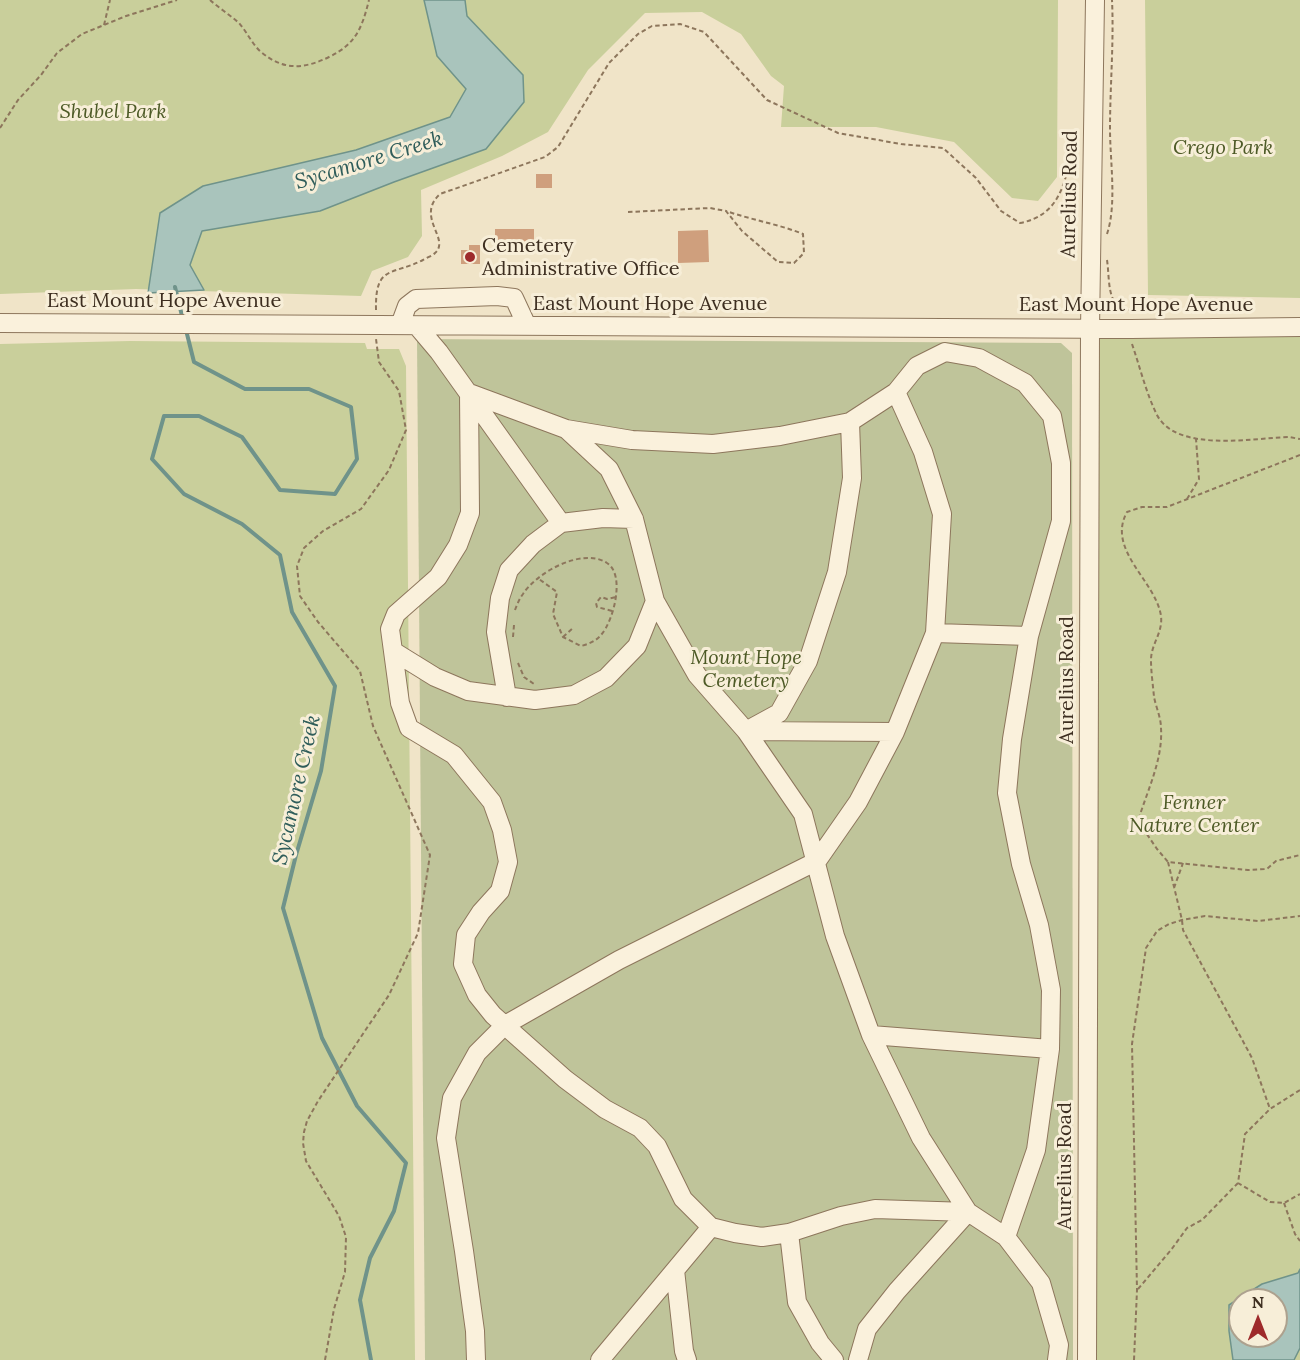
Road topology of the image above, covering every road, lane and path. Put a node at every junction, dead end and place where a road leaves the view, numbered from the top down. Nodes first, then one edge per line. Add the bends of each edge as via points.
1 (110, 0) edge
2 (177, 0) edge
3 (210, 0) edge
4 (369, 0) edge
5 (1095, 0) edge
6 (1112, 0) edge
7 (104, 25) junction
8 (0, 128) edge
9 (1071, 153) dead end
10 (726, 211) junction
11 (628, 212) dead end
12 (1105, 239) dead end
13 (1106, 250) dead end
14 (376, 307) dead end
15 (1130, 310) dead end
16 (0, 322) edge
17 (408, 326) junction
18 (527, 326) junction
19 (1300, 327) edge
20 (1090, 329) junction
21 (376, 338) dead end
22 (1132, 345) dead end
23 (896, 392) junction
24 (469, 393) junction
25 (850, 422) junction
26 (566, 429) junction
27 (1196, 439) junction
28 (1300, 440) edge
29 (1300, 455) edge
30 (1187, 499) junction
31 (634, 519) junction
32 (561, 523) junction
33 (539, 579) junction
34 (616, 597) junction
35 (655, 602) junction
36 (613, 612) junction
37 (514, 613) dead end
38 (514, 621) dead end
39 (574, 627) dead end
40 (935, 633) junction
41 (1029, 636) junction
42 (562, 637) junction
43 (513, 639) dead end
44 (393, 651) junction
45 (516, 656) dead end
46 (536, 686) dead end
47 (507, 697) junction
48 (746, 731) junction
49 (895, 732) junction
50 (1300, 855) edge
51 (817, 861) junction
52 (1168, 862) junction
53 (1183, 863) junction
54 (1174, 888) junction
55 (1300, 916) edge
56 (1182, 920) junction
57 (505, 1025) junction
58 (871, 1035) junction
59 (1050, 1049) junction
60 (1300, 1090) edge
61 (1270, 1109) junction
62 (1238, 1183) junction
63 (1300, 1194) edge
64 (1284, 1203) junction
65 (968, 1212) junction
66 (711, 1227) junction
67 (789, 1233) junction
68 (1006, 1237) junction
69 (1300, 1241) edge
70 (675, 1270) junction
71 (1137, 1290) junction
72 (325, 1360) edge
73 (476, 1360) edge
74 (600, 1360) edge
75 (687, 1360) edge
76 (834, 1360) edge
77 (858, 1360) edge
78 (1057, 1360) edge
79 (1087, 1360) edge
80 (1134, 1360) edge

1 - 7 path
2 - 7 path
3 - 4 path via 238,23 261,52 286,67 311,65 343,50 356,37
5 - 20 street, Aurelius Road
6 - 12 path via 1112,211
7 - 8 path via 82,34 57,53
9 - 14 path via 1064,189 1057,199 1040,216 1020,223 1001,211 976,178 943,148 838,133 767,100 704,32 680,24 652,26 638,34 609,63 558,147 545,157 440,194 430,215 439,240 436,253 389,271 377,286
10 - 10 path via 742,231 778,262 794,263 804,253 803,234
10 - 11 path via 710,208
13 - 15 path via 1112,299 1116,306
16 - 17 street, East Mount Hope Avenue
17 - 18 street, East Mount Hope Avenue
17 - 18 street via 407,306 416,299 497,296 514,298
17 - 24 street via 439,352
18 - 20 street, East Mount Hope Avenue
19 - 20 street, East Mount Hope Avenue
20 - 79 street, Aurelius Road
21 - 72 path via 380,362 399,391 406,430 389,470 361,509 323,531 304,548 297,566 300,596 360,671 373,726 430,855 418,933 389,995 318,1101 304,1132 306,1161 339,1216 346,1237 345,1272
22 - 27 path via 1158,417 1174,432
23 - 25 street
23 - 40 street via 924,452 942,514
23 - 41 street via 917,366 945,352 979,358 1025,383 1052,416 1061,463 1061,521
24 - 26 street
24 - 32 street
24 - 44 street via 470,513 458,545 438,577 396,614 390,629
25 - 26 street via 713,444 632,440
25 - 48 street via 852,478 837,572 808,661 779,713
26 - 31 street via 609,469
27 - 28 path
27 - 30 path via 1198,479
29 - 30 path
30 - 52 path via 1167,507 1142,507 1127,512 1123,520 1127,556 1146,583 1161,618 1151,658 1161,727 1160,756 1138,821
31 - 32 street
31 - 35 street
32 - 47 street via 533,544 509,570 500,598 496,632
33 - 34 path via 555,566 573,559 597,559 613,569
33 - 37 path via 523,592
33 - 42 path via 556,592 553,614
34 - 36 path
34 - 36 path via 601,597 596,603 597,607
35 - 47 street via 637,646 606,678 574,695 535,700
35 - 48 street via 697,675
36 - 42 path via 600,637 589,644 581,646
38 - 43 path
39 - 42 path
40 - 41 street
40 - 49 street
41 - 59 street via 1007,793 1051,990
44 - 47 street via 435,677 468,691
44 - 57 street via 400,703 409,728 454,755 492,802 502,830 508,862 500,891 466,935 463,964 477,995
45 - 46 path via 524,677
48 - 49 street
48 - 51 street via 803,814
49 - 51 street via 858,802
50 - 53 path via 1276,861 1268,869 1233,870
51 - 57 street via 619,960
51 - 58 street via 835,936
52 - 53 path
52 - 54 path
53 - 54 path
54 - 56 path
55 - 56 path via 1258,921 1206,916
56 - 61 path via 1182,930 1252,1058
56 - 71 path via 1157,931 1146,948 1132,1044
57 - 66 street via 565,1079 605,1109 640,1128 657,1146 683,1199
57 - 73 street via 477,1053 452,1098 446,1138
58 - 59 street
58 - 65 street via 921,1138
59 - 68 street via 1036,1150
60 - 61 path
61 - 62 path via 1245,1134
62 - 64 path via 1270,1202
62 - 71 path via 1202,1220 1187,1228
63 - 64 path
64 - 69 path
65 - 67 street via 875,1209
65 - 68 street
65 - 77 street via 867,1329
66 - 67 street via 762,1238
66 - 70 street
67 - 76 street via 797,1302
68 - 78 street via 1041,1283 1059,1345
70 - 74 street
70 - 75 street
71 - 80 path

